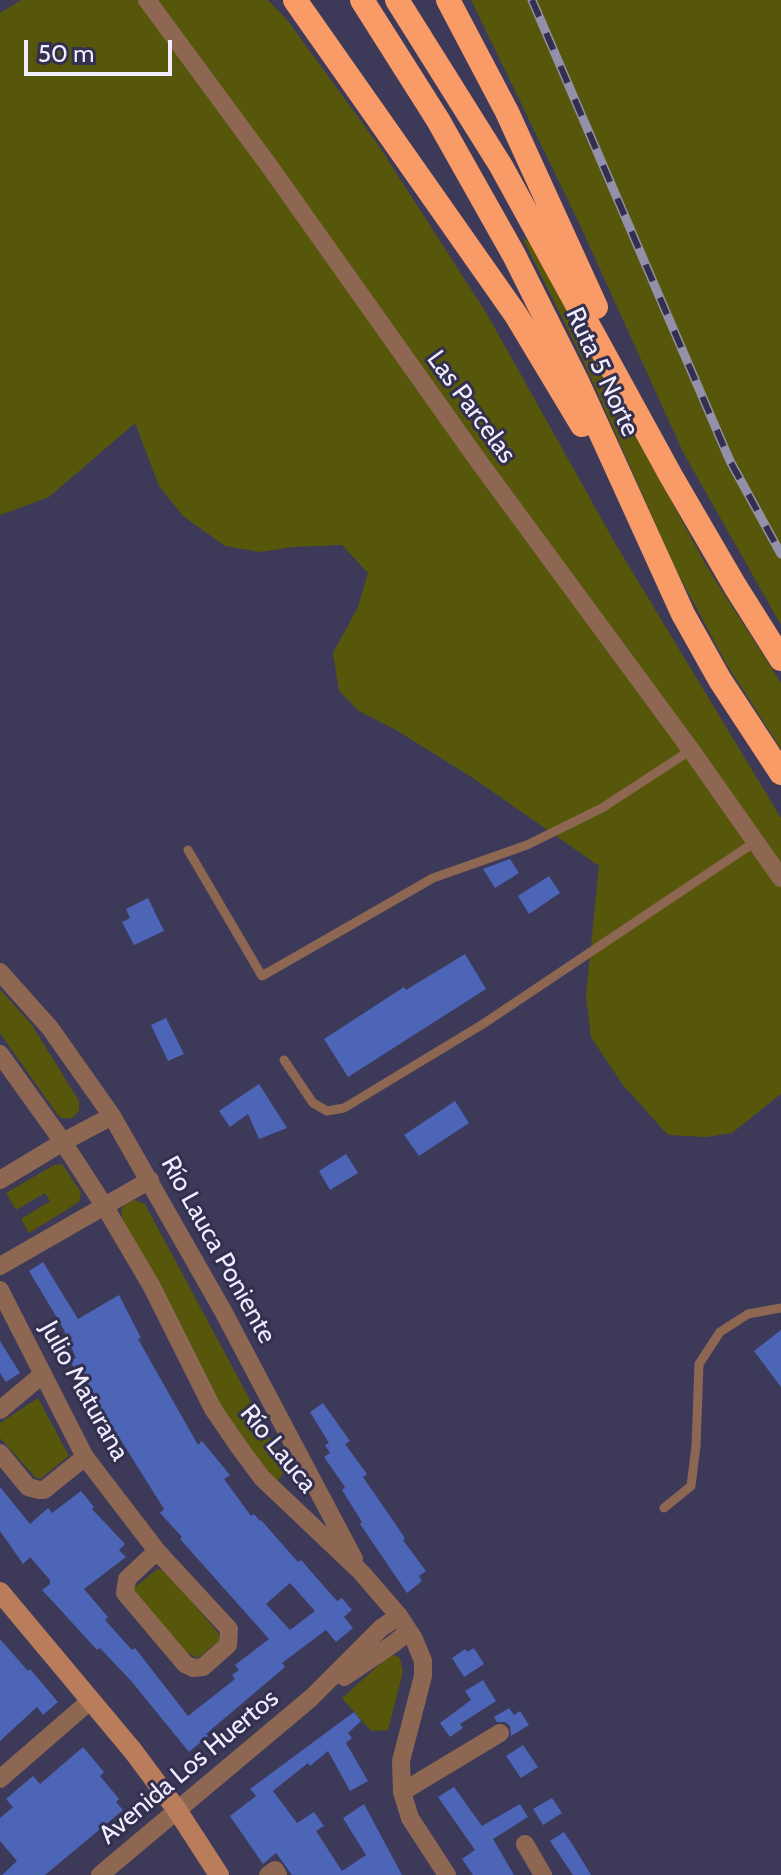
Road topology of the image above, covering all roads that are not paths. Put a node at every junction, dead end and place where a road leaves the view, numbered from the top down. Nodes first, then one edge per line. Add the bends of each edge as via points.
1 (147, 0) edge
2 (295, 0) edge
3 (362, 0) edge
4 (397, 0) edge
5 (448, 0) edge
6 (671, 476) junction
7 (665, 578) junction
8 (781, 659) edge
9 (691, 750) junction
10 (781, 773) edge
11 (755, 842) junction
12 (188, 850) dead end
13 (781, 878) edge
14 (0, 972) edge
15 (0, 1054) edge
16 (284, 1060) dead end
17 (112, 1116) junction
18 (63, 1142) junction
19 (0, 1180) edge
20 (150, 1180) junction
21 (105, 1207) junction
22 (0, 1266) edge
23 (0, 1290) edge
24 (781, 1308) edge
25 (43, 1374) junction
26 (0, 1410) edge
27 (0, 1453) edge
28 (85, 1457) junction
29 (664, 1508) dead end
30 (157, 1551) junction
31 (361, 1572) junction
32 (0, 1592) edge
33 (404, 1623) junction
34 (91, 1700) junction
35 (500, 1733) dead end
36 (0, 1779) edge
37 (402, 1792) junction
38 (177, 1810) junction
39 (525, 1844) dead end
40 (100, 1875) edge
41 (219, 1875) edge
42 (268, 1875) edge
43 (278, 1875) edge
44 (447, 1875) edge
45 (543, 1875) edge

1 - 9 street, Las Parcelas
2 - 7 highway via 532,339
3 - 7 highway, Ruta 5 Norte via 514,255
4 - 6 highway, Ruta 5 Norte via 524,206
5 - 6 highway via 537,177
6 - 8 highway, Ruta 5 Norte
7 - 10 highway, Ruta 5 Norte via 720,680
9 - 11 street, Las Parcelas
9 - 12 lane via 602,808 527,845 433,878 262,976
11 - 13 street, Las Parcelas
11 - 16 lane via 483,1024 344,1108 327,1111 313,1103
14 - 17 street, Río Lauca Poniente via 50,1028
15 - 18 street, Río Lauca
17 - 18 street
17 - 20 street, Río Lauca Poniente
18 - 19 street
18 - 21 street, Río Lauca
20 - 21 street
20 - 31 street, Río Lauca Poniente
21 - 22 street
21 - 31 street, Río Lauca via 213,1409 239,1447 262,1478
23 - 25 street, Julio Maturana
24 - 29 lane via 748,1314 720,1332 699,1364 691,1486
25 - 26 street
25 - 28 street, Julio Maturana
27 - 28 street via 28,1487 39,1490
28 - 30 street, Julio Maturana
30 - 30 street, Julio Maturana via 229,1629 228,1645 203,1667 185,1664 125,1593 127,1579
31 - 33 street, Río Lauca
32 - 34 main road
33 - 37 street, Río Lauca via 419,1649 423,1676 401,1761
33 - 38 street, Avenida Los Huertos via 393,1644 311,1698
34 - 36 street
34 - 38 main road
35 - 37 street
37 - 44 street, Río Lauca via 410,1818
38 - 40 street, Avenida Los Huertos
38 - 41 main road
39 - 45 street
42 - 43 street via 275,1870

